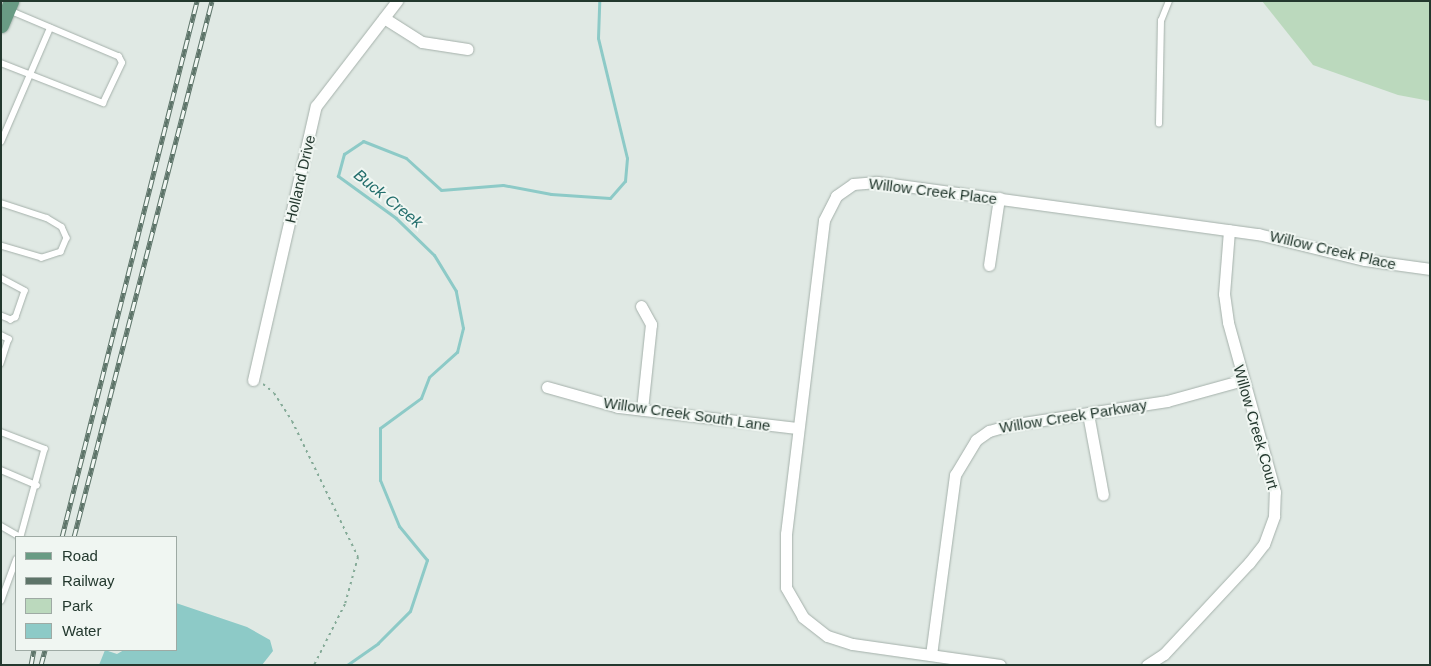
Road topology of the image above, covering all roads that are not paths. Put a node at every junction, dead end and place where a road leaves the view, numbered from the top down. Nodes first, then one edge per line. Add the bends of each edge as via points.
1 (397, 1) edge
2 (1168, 1) edge
3 (9, 6) edge
4 (384, 18) junction
5 (1, 25) edge
6 (50, 28) junction
7 (468, 49) dead end
8 (1, 63) edge
9 (32, 75) junction
10 (1159, 124) dead end
11 (3, 131) edge
12 (1, 142) edge
13 (999, 198) junction
14 (1, 203) edge
15 (1230, 230) junction
16 (1, 246) edge
17 (989, 264) dead end
18 (1430, 270) edge
19 (1, 278) edge
20 (640, 306) dead end
21 (1, 316) edge
22 (1, 334) edge
23 (1, 364) edge
24 (253, 380) road end
25 (1243, 380) junction
26 (547, 387) dead end
27 (642, 410) junction
28 (1088, 414) junction
29 (798, 428) junction
30 (1, 432) edge
31 (1, 470) edge
32 (37, 485) junction
33 (1103, 495) dead end
34 (1, 526) edge
35 (18, 536) edge
36 (20, 536) edge
37 (15, 563) edge
38 (1, 601) edge
39 (931, 655) junction
40 (917, 659) edge
41 (944, 661) edge
42 (1000, 665) edge
43 (1147, 665) edge

1 - 4 street, Holland Drive
2 - 10 lane via 1161,21
3 - 5 main road
3 - 6 lane
4 - 7 street via 422,42
4 - 24 street, Holland Drive via 316,106
6 - 9 lane
6 - 9 lane via 119,57 122,63 103,103
8 - 9 lane
9 - 11 lane
11 - 12 lane
13 - 15 street, Willow Creek Place
13 - 17 street
13 - 29 street, Willow Creek Place via 877,182 853,184 836,196 824,220
14 - 16 lane via 47,218 62,227 67,238 61,252 42,258
15 - 18 street, Willow Creek Place
15 - 25 street, Willow Creek Court via 1224,294
19 - 21 lane via 25,291 16,317 11,320
20 - 27 street via 651,324
22 - 23 lane via 8,340
25 - 28 street, Willow Creek Parkway via 1167,401
25 - 43 street, Willow Creek Court via 1275,492 1274,516 1267,537 1249,563 1164,654
26 - 27 street, Willow Creek South Lane
27 - 29 street, Willow Creek South Lane
28 - 33 street
28 - 39 street, Willow Creek Parkway via 994,429 966,452 955,475
29 - 40 street, Willow Creek Place via 783,565 788,594 803,617 827,636
30 - 32 lane via 45,449
31 - 32 lane
32 - 36 lane
34 - 35 lane
37 - 38 lane
39 - 40 street, Willow Creek Place
39 - 41 street
41 - 42 street

